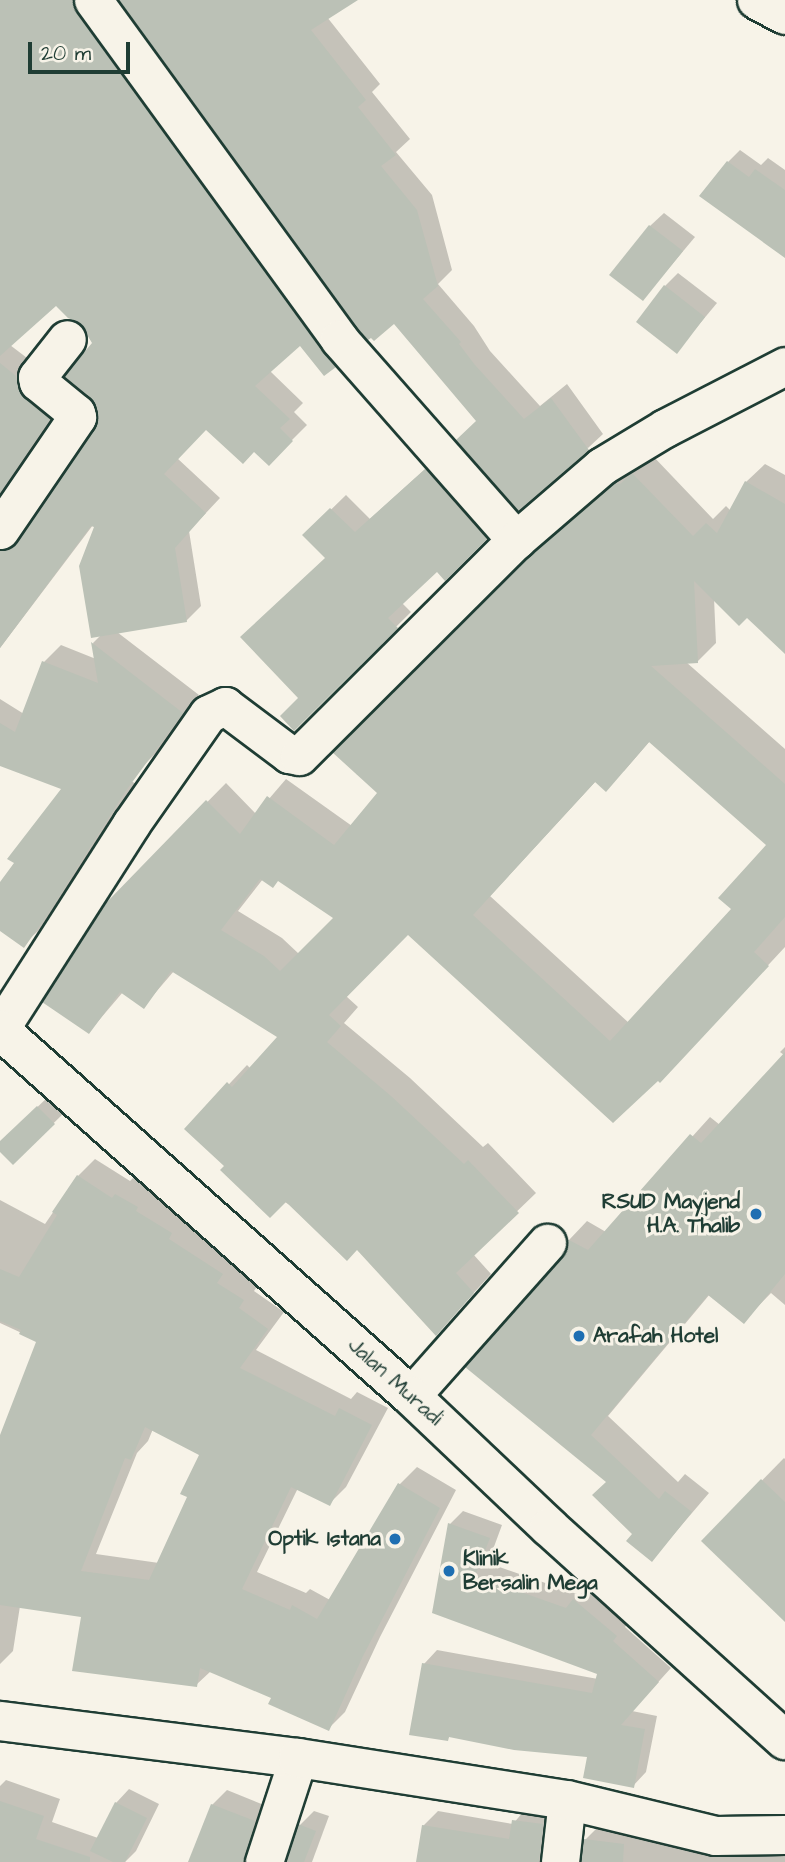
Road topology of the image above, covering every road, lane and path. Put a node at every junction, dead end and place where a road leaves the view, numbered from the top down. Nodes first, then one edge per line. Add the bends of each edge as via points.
1 (93, 0) edge
2 (757, 0) edge
3 (785, 15) edge
4 (67, 339) dead end
5 (785, 366) edge
6 (0, 530) edge
7 (516, 540) junction
8 (0, 1030) edge
9 (547, 1242) dead end
10 (411, 1396) junction
11 (0, 1721) edge
12 (785, 1740) edge
13 (299, 1758) junction
14 (567, 1800) junction
15 (785, 1835) edge
16 (264, 1862) edge
17 (560, 1862) edge

1 - 7 street via 339,339
2 - 3 main road
4 - 6 street via 37,377 77,417
5 - 7 street via 618,456
7 - 8 street via 299,756 289,754 225,706 208,714 131,824
8 - 10 main road, Jalan Muradi
9 - 10 street
10 - 12 main road, Jalan Muradi
11 - 13 main road
13 - 14 main road
13 - 16 street
14 - 15 main road via 716,1836
14 - 17 street

